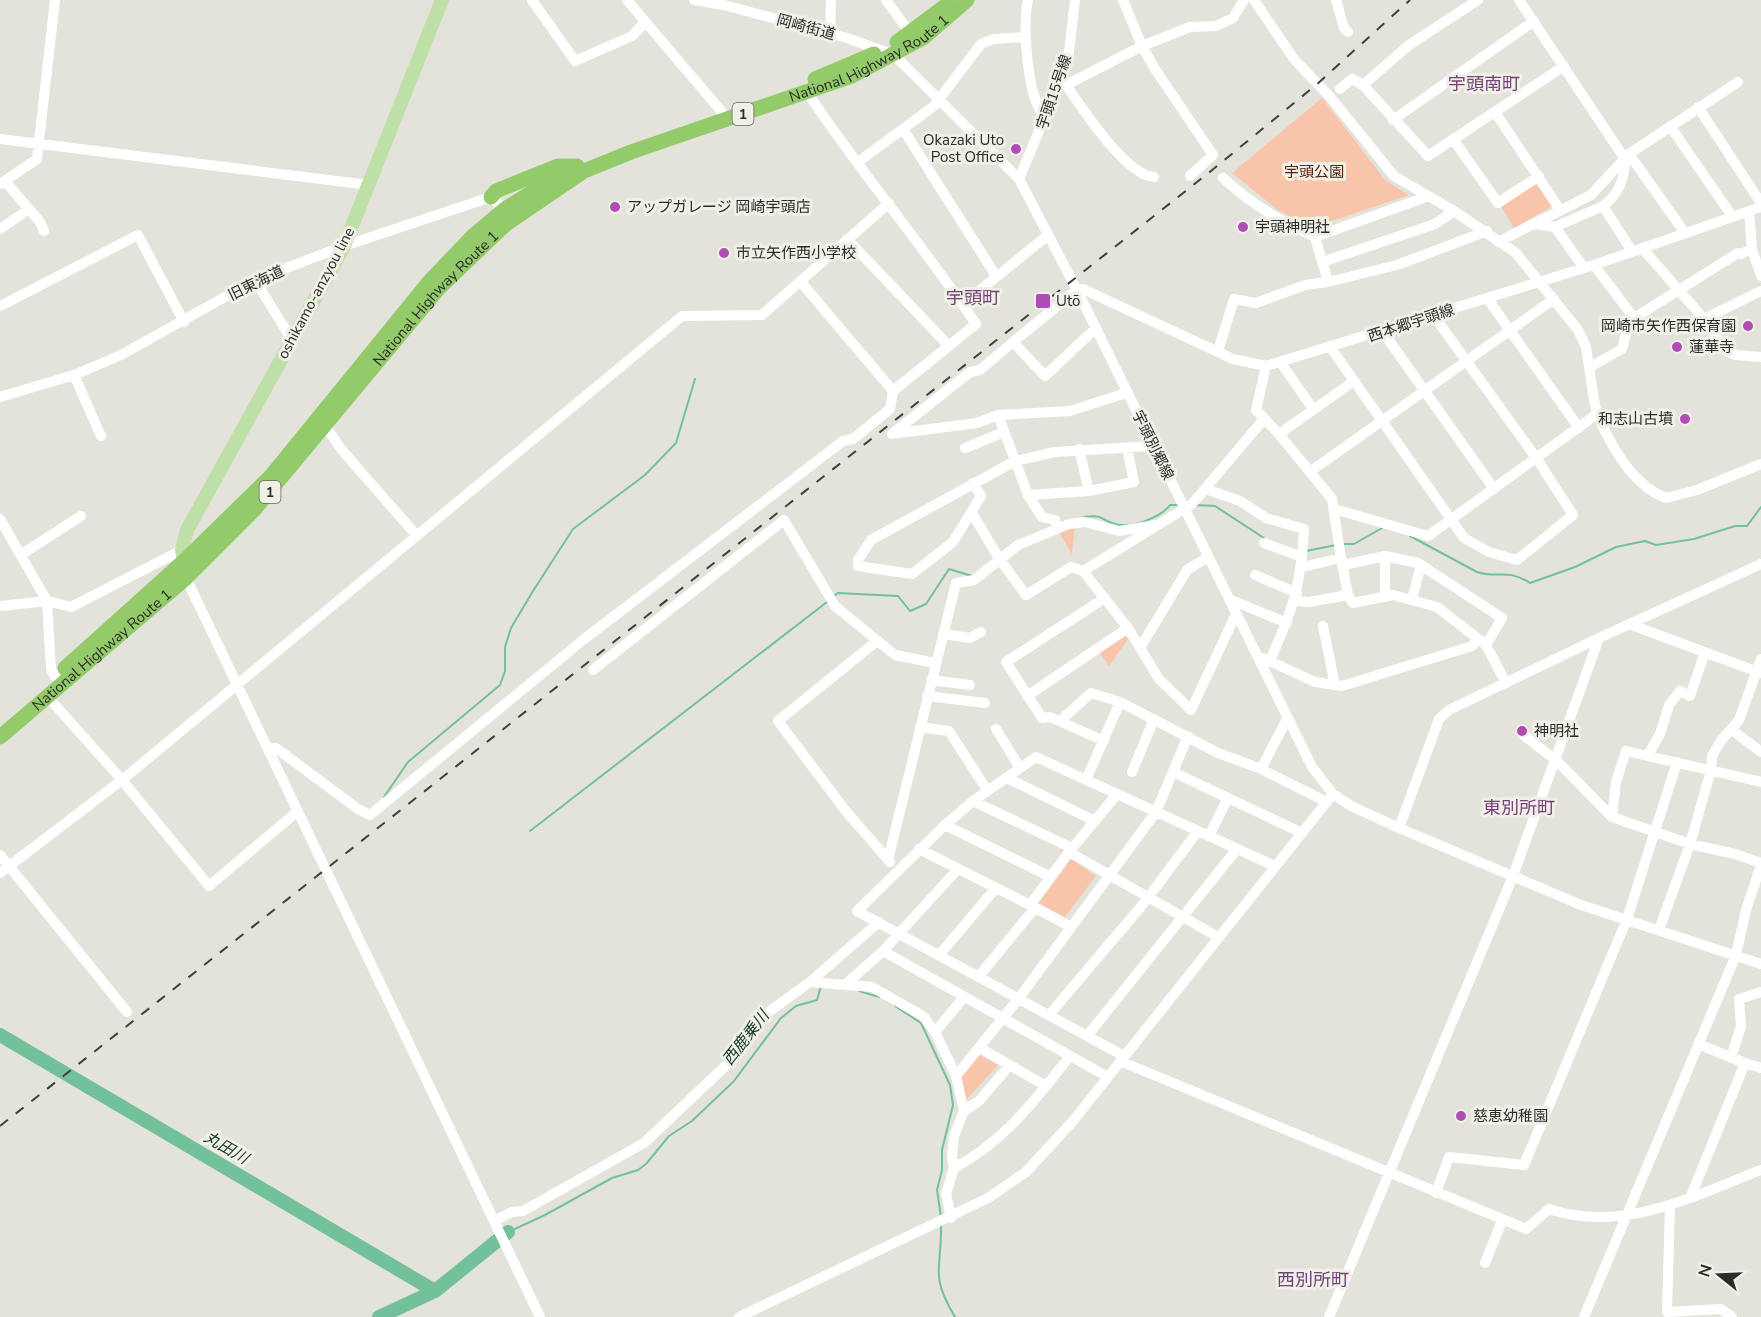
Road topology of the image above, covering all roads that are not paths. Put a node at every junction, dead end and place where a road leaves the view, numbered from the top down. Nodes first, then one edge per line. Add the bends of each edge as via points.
1 (55, 0) edge
2 (442, 0) edge
3 (532, 0) edge
4 (627, 0) edge
5 (694, 0) edge
6 (831, 0) edge
7 (886, 0) edge
8 (952, 0) edge
9 (967, 0) edge
10 (1027, 0) edge
11 (1075, 0) edge
12 (1123, 0) edge
13 (1244, 0) edge
14 (1254, 0) edge
15 (1336, 0) edge
16 (1478, 0) edge
17 (1520, 0) edge
18 (1464, 4) edge
19 (1534, 21) junction
20 (645, 22) junction
21 (1347, 32) dead end
22 (830, 34) junction
23 (911, 34) junction
24 (1026, 37) junction
25 (1142, 46) junction
26 (888, 53) junction
27 (1564, 66) junction
28 (1738, 82) dead end
29 (1063, 84) junction
30 (1363, 85) junction
31 (1340, 90) dead end
32 (807, 92) junction
33 (939, 99) junction
34 (1698, 107) junction
35 (721, 111) junction
36 (1495, 112) junction
37 (1046, 118) junction
38 (1393, 120) junction
39 (1670, 126) junction
40 (903, 129) junction
41 (0, 138) edge
42 (1453, 139) junction
43 (39, 143) junction
44 (1627, 157) junction
45 (858, 162) junction
46 (577, 166) junction
47 (1190, 176) dead end
48 (1539, 176) junction
49 (1154, 177) dead end
50 (1223, 178) dead end
51 (1019, 180) junction
52 (3, 182) edge
53 (369, 185) junction
54 (491, 197) junction
55 (1426, 197) junction
56 (889, 203) junction
57 (1761, 205) edge
58 (1604, 206) junction
59 (29, 208) junction
60 (1560, 210) junction
61 (1454, 211) junction
62 (1749, 212) junction
63 (509, 214) junction
64 (1732, 216) junction
65 (1533, 224) junction
66 (1555, 227) junction
67 (0, 229) edge
68 (44, 231) dead end
69 (1487, 231) junction
70 (1685, 233) junction
71 (1048, 235) junction
72 (1315, 237) junction
73 (847, 239) junction
74 (1498, 242) junction
75 (344, 246) junction
76 (1752, 249) junction
77 (1638, 250) junction
78 (1322, 262) junction
79 (1589, 267) junction
80 (996, 276) junction
81 (1761, 276) edge
82 (255, 280) junction
83 (800, 281) junction
84 (1539, 281) junction
85 (1328, 282) junction
86 (1074, 286) junction
87 (1678, 289) junction
88 (1761, 291) edge
89 (1487, 298) junction
90 (1554, 299) junction
91 (963, 304) junction
92 (0, 306) edge
93 (1434, 316) junction
94 (1634, 318) junction
95 (1704, 319) junction
96 (184, 322) junction
97 (1096, 328) junction
98 (1508, 330) junction
99 (1383, 332) junction
100 (292, 340) junction
101 (1013, 342) junction
102 (949, 346) junction
103 (1331, 348) junction
104 (1218, 351) junction
105 (1761, 357) edge
106 (1467, 360) junction
107 (1281, 363) junction
108 (1266, 366) junction
109 (1590, 367) junction
110 (74, 375) junction
111 (1354, 381) junction
112 (1424, 390) junction
113 (893, 391) junction
114 (1126, 393) junction
115 (0, 397) edge
116 (1313, 409) junction
117 (1597, 414) junction
118 (998, 416) junction
119 (1264, 419) junction
120 (1383, 420) junction
121 (326, 427) junction
122 (1579, 428) junction
123 (1004, 432) junction
124 (1279, 434) junction
125 (101, 436) dead end
126 (1153, 446) junction
127 (965, 448) dead end
128 (1127, 448) junction
129 (1079, 449) junction
130 (1537, 459) junction
131 (1015, 460) junction
132 (1761, 464) edge
133 (1311, 471) junction
134 (973, 483) junction
135 (1206, 489) junction
136 (1494, 489) junction
137 (1089, 492) junction
138 (1028, 495) junction
139 (1184, 509) junction
140 (1334, 509) junction
141 (972, 513) junction
142 (81, 516) dead end
143 (1452, 518) junction
144 (0, 519) edge
145 (1056, 524) junction
146 (1156, 525) junction
147 (417, 536) junction
148 (1264, 543) dead end
149 (22, 554) junction
150 (183, 555) junction
151 (1385, 556) junction
152 (1208, 557) junction
153 (1000, 560) junction
154 (1342, 561) junction
155 (1302, 562) junction
156 (1761, 564) edge
157 (1421, 565) junction
158 (1083, 571) junction
159 (1255, 575) dead end
160 (186, 578) junction
161 (1348, 595) junction
162 (1296, 597) junction
163 (1385, 597) junction
164 (1105, 598) junction
165 (1412, 598) junction
166 (1230, 599) junction
167 (47, 601) junction
168 (0, 606) edge
169 (1236, 614) junction
170 (1287, 623) junction
171 (1629, 624) junction
172 (1323, 626) dead end
173 (1128, 628) junction
174 (981, 632) dead end
175 (943, 634) junction
176 (1599, 638) junction
177 (877, 641) junction
178 (1482, 642) junction
179 (1140, 648) junction
180 (1704, 652) junction
181 (1257, 656) junction
182 (1761, 659) edge
183 (1270, 660) junction
184 (936, 663) junction
185 (593, 670) dead end
186 (1758, 672) edge
187 (55, 677) junction
188 (931, 680) junction
189 (1506, 683) junction
190 (238, 684) junction
191 (969, 685) dead end
192 (1335, 685) junction
193 (48, 696) junction
194 (927, 696) junction
195 (1027, 696) junction
196 (1120, 702) junction
197 (985, 703) dead end
198 (1287, 718) junction
199 (1154, 719) junction
200 (1060, 721) junction
201 (0, 725) edge
202 (920, 727) junction
203 (996, 729) dead end
204 (1732, 730) junction
205 (1522, 734) dead end
206 (1188, 736) junction
207 (0, 737) edge
208 (1104, 741) junction
209 (268, 748) junction
210 (1761, 752) edge
211 (1648, 755) junction
212 (1557, 761) junction
213 (1677, 762) junction
214 (1020, 768) junction
215 (1261, 769) junction
216 (1711, 770) junction
217 (1132, 772) dead end
218 (1173, 772) junction
219 (1007, 778) junction
220 (122, 780) junction
221 (1086, 780) junction
222 (1761, 782) edge
223 (987, 790) junction
224 (1117, 794) junction
225 (1228, 798) junction
226 (1330, 798) junction
227 (973, 801) junction
228 (298, 811) junction
229 (1156, 812) junction
230 (1612, 817) junction
231 (1095, 821) junction
232 (945, 825) junction
233 (1399, 828) junction
234 (1198, 831) junction
235 (1655, 831) junction
236 (1302, 833) junction
237 (1209, 836) junction
238 (1690, 844) junction
239 (919, 849) junction
240 (1237, 849) junction
241 (1071, 850) junction
242 (0, 855) edge
243 (888, 860) junction
244 (1761, 864) edge
245 (1275, 866) junction
246 (4, 869) edge
247 (957, 870) junction
248 (898, 871) junction
249 (1109, 875) junction
250 (1513, 876) junction
251 (1051, 877) junction
252 (995, 889) junction
253 (1147, 897) junction
254 (1033, 907) junction
255 (1182, 917) junction
256 (1627, 919) junction
257 (879, 922) junction
258 (1071, 927) junction
259 (1659, 930) junction
260 (900, 932) junction
261 (1218, 938) junction
262 (883, 951) junction
263 (940, 954) junction
264 (1736, 955) junction
265 (1761, 964) edge
266 (979, 976) junction
267 (810, 982) junction
268 (847, 983) junction
269 (1761, 992) edge
270 (964, 997) junction
271 (1019, 998) junction
272 (127, 1012) dead end
273 (1049, 1015) junction
274 (1003, 1017) junction
275 (934, 1032) junction
276 (1087, 1036) junction
277 (1698, 1044) junction
278 (980, 1048) junction
279 (1070, 1056) junction
280 (1122, 1058) junction
281 (1731, 1058) junction
282 (1744, 1063) junction
283 (1009, 1066) junction
284 (1761, 1066) edge
285 (956, 1076) junction
286 (1106, 1076) junction
287 (1046, 1086) junction
288 (964, 1111) junction
289 (954, 1168) junction
290 (1761, 1170) edge
291 (1389, 1173) junction
292 (1436, 1193) junction
293 (1691, 1196) junction
294 (1670, 1207) junction
295 (1625, 1215) junction
296 (951, 1218) junction
297 (1502, 1221) junction
298 (495, 1222) junction
299 (1485, 1263) dead end
300 (1687, 1315) edge
301 (540, 1317) edge
302 (739, 1317) edge
303 (1329, 1317) edge
304 (1584, 1317) edge
305 (1732, 1317) edge

1 - 43 street
2 - 53 main road, oshikamo-anzyou line
3 - 20 street via 575,61 632,36
4 - 20 street
5 - 22 street, 岡崎街道
6 - 22 street
7 - 23 street
8 - 23 highway, National Highway Route 1 / 1
9 - 26 highway, National Highway Route 1 / 1 via 924,38
10 - 24 street
11 - 29 street, 宇頭15号線
12 - 25 street
13 - 25 street via 1233,18 1225,22 1190,27
14 - 55 street via 1294,59 1394,177
15 - 21 street
16 - 18 street
17 - 19 street
18 - 30 street
19 - 27 street
19 - 38 street
20 - 35 street
22 - 26 street, 岡崎街道
23 - 26 highway, National Highway Route 1 / 1
24 - 33 street via 993,39 981,44
24 - 37 street via 1035,102
25 - 29 street
25 - 47 street via 1213,155
26 - 32 highway, National Highway Route 1 / 1 via 852,76
26 - 33 street, 宇頭別郷線
26 - 35 highway, National Highway Route 1 / 1
27 - 36 street
27 - 44 street
28 - 34 street
29 - 37 street, 宇頭15号線
29 - 49 street via 1115,153 1147,177
30 - 31 street via 1353,79
30 - 38 street
32 - 45 street
32 - 63 highway, National Highway Route 1 / 1 via 584,171
33 - 40 street
33 - 51 street, 宇頭別郷線
34 - 39 street
34 - 57 street
35 - 46 highway, National Highway Route 1 / 1
36 - 42 street
36 - 48 street
37 - 51 street, 宇頭15号線
38 - 42 street via 1428,156
39 - 44 street
39 - 64 street
40 - 45 street
40 - 80 street
41 - 43 street
42 - 48 street via 1498,203
43 - 52 street via 37,159
43 - 53 street
44 - 58 street via 1618,193
44 - 60 street via 1591,195
44 - 70 street
45 - 56 street
46 - 54 highway via 558,166 496,191
46 - 63 highway, National Highway Route 1 / 1
48 - 60 street
50 - 72 street via 1243,196
51 - 71 street, 宇頭別郷線
52 - 59 street
53 - 75 main road, oshikamo-anzyou line
54 - 63 street
54 - 75 street, 旧東海道
55 - 61 street
55 - 72 street
56 - 73 street
56 - 91 street
57 - 62 street, 西本郷宇頭線
58 - 66 street
58 - 77 street
59 - 67 street
59 - 68 street
60 - 65 street
61 - 69 street
61 - 78 street via 1435,224
62 - 64 street, 西本郷宇頭線
62 - 76 street
63 - 121 highway, National Highway Route 1 / 1 via 439,288
63 - 150 highway, National Highway Route 1 / 1 via 480,230 429,282 271,476
64 - 70 street, 西本郷宇頭線
65 - 66 street
65 - 74 street
66 - 79 street
69 - 74 street
69 - 85 street via 1397,265
70 - 77 street, 西本郷宇頭線
71 - 80 street
71 - 86 street, 宇頭別郷線
72 - 78 street
73 - 83 street
73 - 102 street
74 - 84 street via 1516,253
75 - 82 street, 旧東海道
75 - 100 main road, oshikamo-anzyou line
76 - 81 street
76 - 87 street via 1738,253
77 - 79 street, 西本郷宇頭線
77 - 87 street
78 - 85 street
79 - 84 street, 西本郷宇頭線
79 - 94 street
80 - 91 street
82 - 96 street, 旧東海道
82 - 100 street
83 - 113 street
83 - 147 street via 762,315 682,316
84 - 89 street, 西本郷宇頭線
84 - 90 street
85 - 104 street via 1305,285 1256,303 1234,299
86 - 97 street, 宇頭別郷線
86 - 101 street
86 - 104 street, 西本郷宇頭線
87 - 94 street
87 - 95 street
88 - 95 street
89 - 93 street, 西本郷宇頭線
89 - 98 street
90 - 98 street
90 - 109 street via 1582,337
91 - 102 street via 976,324
92 - 96 street via 138,235
93 - 99 street, 西本郷宇頭線
93 - 106 street
94 - 109 street via 1622,349
95 - 105 street via 1726,351
96 - 110 street, 旧東海道
97 - 101 street via 1046,376
97 - 114 street, 宇頭別郷線
98 - 106 street
98 - 122 street
99 - 103 street, 西本郷宇頭線
99 - 112 street
100 - 150 main road, oshikamo-anzyou line via 187,530
101 - 118 street via 892,434 977,423
102 - 113 street
103 - 107 street, 西本郷宇頭線
103 - 111 street
104 - 108 street, 西本郷宇頭線 via 1233,359
106 - 112 street
106 - 130 street
107 - 108 street, 西本郷宇頭線
107 - 116 street
108 - 119 street via 1256,410
109 - 117 street
110 - 115 street, 旧東海道
110 - 125 street
111 - 116 street
111 - 120 street
112 - 120 street
112 - 136 street
113 - 209 street via 890,409 853,439 843,441 583,640 370,815 276,748
114 - 118 street via 1071,411
114 - 126 street, 宇頭別郷線
116 - 124 street
117 - 122 street
117 - 132 street via 1637,478 1666,498
118 - 123 street
119 - 124 street
119 - 135 street
120 - 133 street
120 - 143 street
121 - 147 street
121 - 160 highway, National Highway Route 1 / 1 via 255,510
122 - 130 street
123 - 127 street
123 - 131 street
124 - 133 street
126 - 128 street
126 - 139 street, 宇頭別郷線
128 - 129 street
128 - 137 street via 1134,482
129 - 131 street
129 - 137 street
130 - 136 street
130 - 143 street via 1573,515 1517,560 1464,538
131 - 134 street
131 - 138 street
133 - 140 street via 1332,499
134 - 141 street via 981,496
134 - 141 street via 871,540 858,566 912,574 953,542
135 - 139 street
135 - 155 street via 1240,501 1266,518 1304,529
136 - 143 street
137 - 138 street
138 - 145 street via 1042,517
139 - 146 street
139 - 152 street, 宇頭別郷線
140 - 143 street via 1428,536
140 - 154 street
141 - 153 street
142 - 149 street
144 - 149 street
145 - 146 street via 1085,522 1119,531
145 - 153 street
146 - 158 street
147 - 190 street
148 - 155 street
149 - 167 street
150 - 160 main road, oshikamo-anzyou line
150 - 167 street via 71,607
150 - 187 highway, National Highway Route 1 / 1
151 - 154 street
151 - 157 street
151 - 163 street
152 - 166 street, 宇頭別郷線
152 - 179 street via 1187,570
153 - 158 street via 1026,595 1071,567
153 - 175 street via 974,580 956,583
154 - 155 street
154 - 161 street
155 - 162 street
156 - 171 street
157 - 165 street
157 - 178 street via 1502,618
158 - 164 street
159 - 162 street
160 - 190 street
160 - 193 highway, National Highway Route 1 / 1
161 - 162 street via 1309,603
161 - 163 street via 1353,603
162 - 170 street
163 - 165 street
164 - 173 street
164 - 195 street via 1006,663
165 - 178 street via 1437,607
166 - 169 street, 宇頭別郷線
166 - 170 street
167 - 168 street
167 - 187 street via 51,669
169 - 179 street via 1191,710 1166,687
169 - 181 street
170 - 183 street
171 - 176 street
171 - 180 street
172 - 192 street
173 - 179 street
173 - 195 street
174 - 175 street via 970,638
175 - 184 street
176 - 189 street
176 - 212 street
177 - 184 street via 895,655
177 - 185 street via 835,606 784,520
177 - 243 street via 778,721
178 - 189 street
178 - 192 street
180 - 186 street
180 - 211 street via 1690,696 1680,691 1669,705
181 - 183 street
181 - 198 street
182 - 186 street
183 - 192 street via 1315,682
184 - 188 street
186 - 204 street
187 - 201 highway, National Highway Route 1 / 1
188 - 191 street
188 - 194 street
189 - 233 street via 1449,710 1439,719
190 - 209 street
190 - 220 street
193 - 207 highway, National Highway Route 1 / 1
193 - 220 street
194 - 197 street
194 - 202 street
195 - 200 street via 1042,718
196 - 199 street
196 - 200 street via 1091,693
196 - 208 street
198 - 215 street
198 - 226 street
199 - 206 street
199 - 217 street
200 - 208 street
202 - 223 street via 949,731
202 - 243 street
203 - 214 street
204 - 210 street
204 - 216 street via 1712,756
205 - 212 street
206 - 215 street via 1218,753
206 - 218 street
208 - 221 street
209 - 228 street
211 - 213 street
211 - 230 street via 1626,751 1616,782
212 - 230 street
212 - 250 street
213 - 216 street
213 - 235 street
214 - 219 street
214 - 221 street via 1036,757
215 - 226 street
216 - 222 street
216 - 238 street
218 - 225 street
218 - 229 street
219 - 223 street
219 - 231 street
220 - 228 street via 209,886
220 - 246 street
221 - 224 street
223 - 227 street
224 - 229 street
224 - 231 street
225 - 236 street
225 - 237 street
226 - 233 street
226 - 236 street
227 - 232 street
227 - 241 street
228 - 298 street
229 - 234 street
229 - 249 street
230 - 235 street
231 - 241 street
232 - 239 street
232 - 251 street
233 - 250 street
234 - 237 street
234 - 253 street
235 - 238 street
235 - 256 street
236 - 245 street
237 - 240 street
238 - 244 street
238 - 259 street
239 - 247 street
239 - 248 street
240 - 245 street
240 - 255 street
241 - 249 street
241 - 251 street
242 - 246 street
243 - 248 street
244 - 264 street
245 - 261 street
246 - 272 street
247 - 252 street
247 - 260 street
248 - 257 street via 857,911
249 - 253 street
249 - 258 street
250 - 256 street via 1581,905
250 - 291 street
251 - 254 street
252 - 254 street
252 - 263 street
253 - 255 street
253 - 273 street
254 - 258 street
254 - 266 street
255 - 261 street
255 - 276 street
256 - 259 street
256 - 292 street via 1524,1165 1449,1157
257 - 260 street
257 - 267 street
258 - 271 street
259 - 264 street
260 - 262 street
260 - 263 street
261 - 280 street
262 - 268 street
262 - 270 street
263 - 266 street
264 - 265 street
264 - 277 street
266 - 271 street
267 - 268 street
267 - 298 street via 763,1016 735,1057 644,1143 523,1211 512,1212
268 - 275 street via 872,987 923,1016
269 - 281 street via 1739,999 1741,1026
270 - 274 street
270 - 275 street
271 - 273 street
271 - 274 street
273 - 276 street
274 - 278 street
274 - 279 street
275 - 285 street
276 - 280 street
277 - 281 street
277 - 295 street
278 - 283 street
278 - 285 street
279 - 286 street
279 - 287 street
280 - 286 street
280 - 291 street
281 - 282 street
282 - 284 street
282 - 293 street
283 - 287 street
283 - 288 street via 979,1101
285 - 288 street
286 - 296 street via 1056,1142 1026,1172
287 - 289 street via 1007,1132 980,1155
288 - 289 street via 954,1137
289 - 296 street via 946,1194
290 - 293 street
291 - 292 street
291 - 303 street
292 - 297 street
293 - 294 street
294 - 295 street
294 - 300 street via 1667,1312
295 - 297 street via 1575,1216 1549,1209 1526,1229
295 - 304 street
296 - 302 street
297 - 299 street
298 - 301 street
300 - 305 street via 1721,1310

